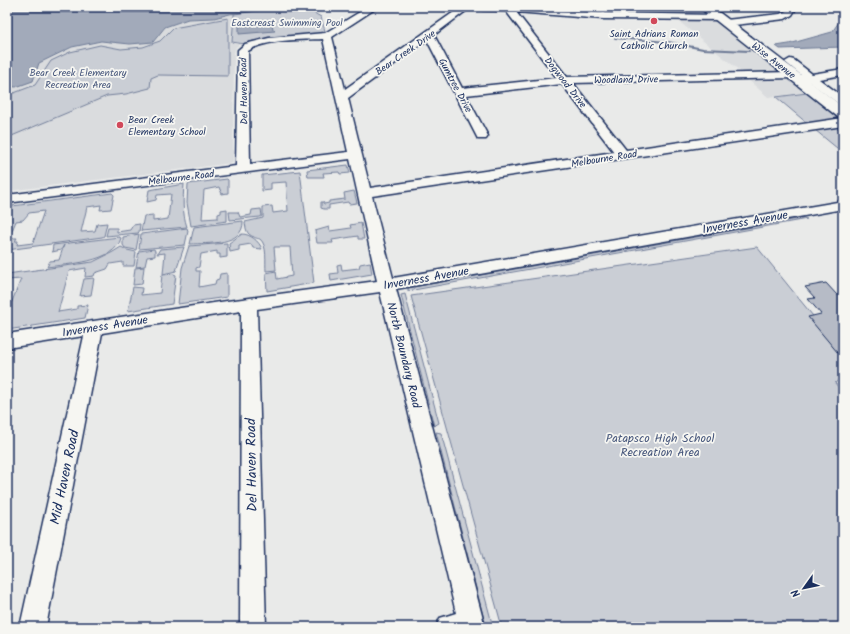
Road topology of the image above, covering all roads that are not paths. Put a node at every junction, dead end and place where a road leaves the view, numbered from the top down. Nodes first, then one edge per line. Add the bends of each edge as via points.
1 (374, 7) edge
2 (467, 7) edge
3 (483, 7) edge
4 (705, 7) edge
5 (793, 7) edge
6 (509, 9) junction
7 (722, 21) junction
8 (430, 35) junction
9 (327, 36) junction
10 (843, 72) edge
11 (798, 73) junction
12 (565, 80) junction
13 (459, 92) junction
14 (342, 97) junction
15 (843, 102) edge
16 (843, 114) edge
17 (843, 122) edge
18 (482, 136) dead end
19 (355, 155) junction
20 (623, 155) junction
21 (243, 170) junction
22 (365, 193) junction
23 (7, 199) edge
24 (843, 205) edge
25 (387, 285) junction
26 (249, 304) junction
27 (95, 327) junction
28 (7, 341) edge
29 (464, 625) edge
30 (33, 627) edge
31 (253, 627) edge

1 - 9 street
2 - 8 street, Bear Creek Drive
3 - 6 street
4 - 7 main road, Wise Avenue
5 - 7 street via 782,17
6 - 7 street
6 - 12 street, Dogwood Drive
7 - 11 main road, Wise Avenue
8 - 13 street, Gumtree Drive
8 - 14 street, Bear Creek Drive
9 - 14 street, North Boundary Road
9 - 21 street, Del Haven Road via 263,42 249,45 243,50
10 - 11 street, Woodland Drive
11 - 12 street, Woodland Drive
11 - 15 street, Wise Avenue
11 - 16 main road, Wise Avenue
12 - 13 street, Woodland Drive
12 - 20 street, Dogwood Drive
13 - 18 street, Gumtree Drive
14 - 19 street, North Boundary Road
17 - 20 street, Melbourne Road
19 - 21 street, Melbourne Road
19 - 22 street, North Boundary Road
20 - 22 street, Melbourne Road
21 - 23 street, Melbourne Road
22 - 25 street, North Boundary Road
24 - 25 street, Inverness Avenue
25 - 26 street, Inverness Avenue
25 - 29 street, North Boundary Road
26 - 27 street, Inverness Avenue
26 - 31 street, Del Haven Road
27 - 28 street, Inverness Avenue
27 - 30 street, Mid Haven Road

